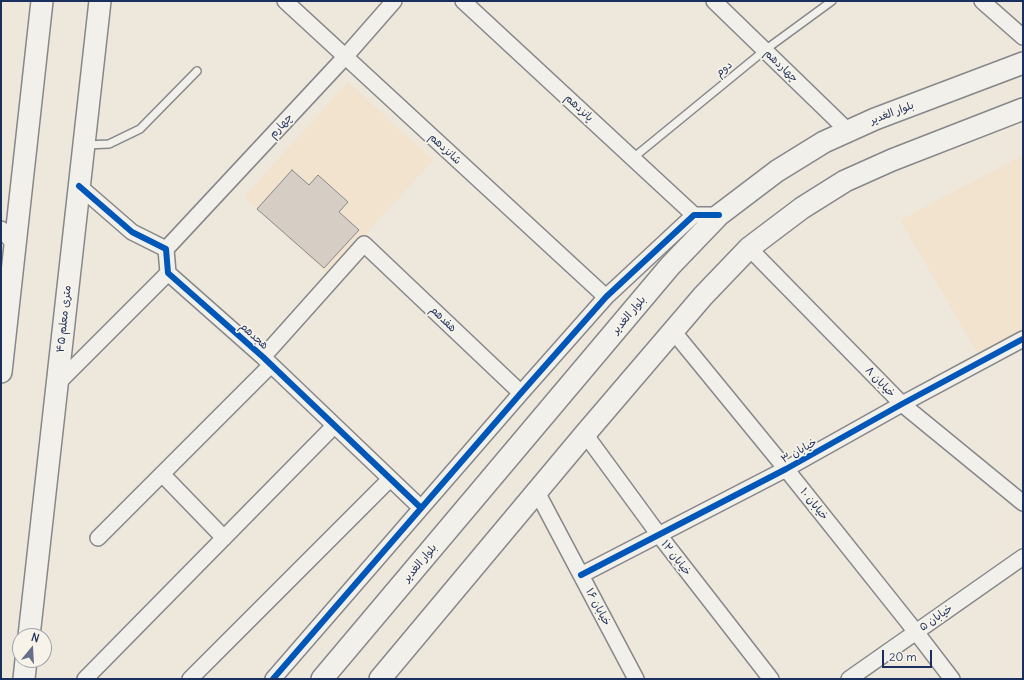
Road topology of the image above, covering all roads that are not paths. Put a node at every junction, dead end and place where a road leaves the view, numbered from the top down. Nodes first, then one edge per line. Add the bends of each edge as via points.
1 (42, 1) edge
2 (100, 1) edge
3 (285, 1) edge
4 (394, 1) edge
5 (463, 1) edge
6 (714, 1) edge
7 (832, 1) edge
8 (982, 1) edge
9 (1022, 34) edge
10 (765, 50) junction
11 (345, 57) junction
12 (1023, 63) edge
13 (197, 71) dead end
14 (1023, 109) edge
15 (848, 131) junction
16 (84, 145) junction
17 (633, 158) junction
18 (79, 186) junction
19 (694, 215) junction
20 (720, 215) junction
21 (1, 229) edge
22 (15, 245) junction
23 (749, 248) junction
24 (166, 249) junction
25 (168, 273) junction
26 (606, 297) junction
27 (673, 331) junction
28 (1023, 339) edge
29 (267, 361) junction
30 (1, 372) edge
31 (57, 384) junction
32 (521, 393) junction
33 (902, 404) junction
34 (334, 426) junction
35 (585, 434) junction
36 (786, 469) junction
37 (162, 474) junction
38 (390, 478) junction
39 (537, 492) junction
40 (1023, 503) edge
41 (421, 508) junction
42 (658, 536) junction
43 (98, 538) dead end
44 (224, 538) junction
45 (1023, 557) edge
46 (581, 575) junction
47 (30, 628) edge
48 (916, 632) junction
49 (25, 668) edge
50 (24, 679) edge
51 (85, 679) edge
52 (190, 679) edge
53 (273, 679) edge
54 (322, 679) edge
55 (380, 679) edge
56 (636, 679) edge
57 (771, 679) edge
58 (849, 679) edge
59 (952, 679) edge

1 - 22 main road
2 - 16 main road, ۴۵ متری معلم
3 - 11 street, شانزدهم
4 - 11 street, چهارم
5 - 17 street, پانزدهم
6 - 10 street, چهاردهم
7 - 10 lane, دوم
8 - 9 street
10 - 15 street, چهاردهم
10 - 17 lane, دوم
11 - 24 street, چهارم
11 - 26 street, شانزدهم
12 - 15 main road, بلوار الغدیر
13 - 16 lane via 140,129 109,144
14 - 23 main road via 845,181 802,208
15 - 20 main road, بلوار الغدیر via 824,142 776,172
16 - 18 main road, ۴۵ متری معلم
17 - 19 street, پانزدهم
18 - 24 street via 132,232
18 - 31 main road, ۴۵ متری معلم
19 - 20 street
19 - 26 street
20 - 54 main road, بلوار الغدیر via 670,266
21 - 22 street
22 - 30 main road
23 - 27 main road
23 - 33 street, خیابان ۸
24 - 25 street
25 - 29 street, هجدهم
25 - 31 street
26 - 32 street
27 - 35 main road
27 - 36 street, خیابان ۱۰
28 - 33 street, خیابان ۳
29 - 32 street, هفدهم via 364,244
29 - 34 street, هجدهم
29 - 37 street
31 - 47 main road, ۴۵ متری معلم
32 - 41 street
33 - 36 street, خیابان ۳
33 - 40 street, خیابان ۸
34 - 38 street, هجدهم
34 - 44 street
35 - 39 main road
35 - 42 street, خیابان ۱۲
36 - 42 street, خیابان ۳
36 - 48 street, خیابان ۱۰
37 - 43 street
37 - 44 street
38 - 41 street, هجدهم
38 - 52 street
39 - 46 street, خیابان ۱۶
39 - 55 main road
41 - 53 street
42 - 46 street, خیابان ۳
42 - 57 street, خیابان ۱۲
44 - 51 street
45 - 48 street, خیابان ۵
46 - 56 street, خیابان ۱۶
48 - 58 street, خیابان ۵
48 - 59 street, خیابان ۱۰
49 - 50 main road

